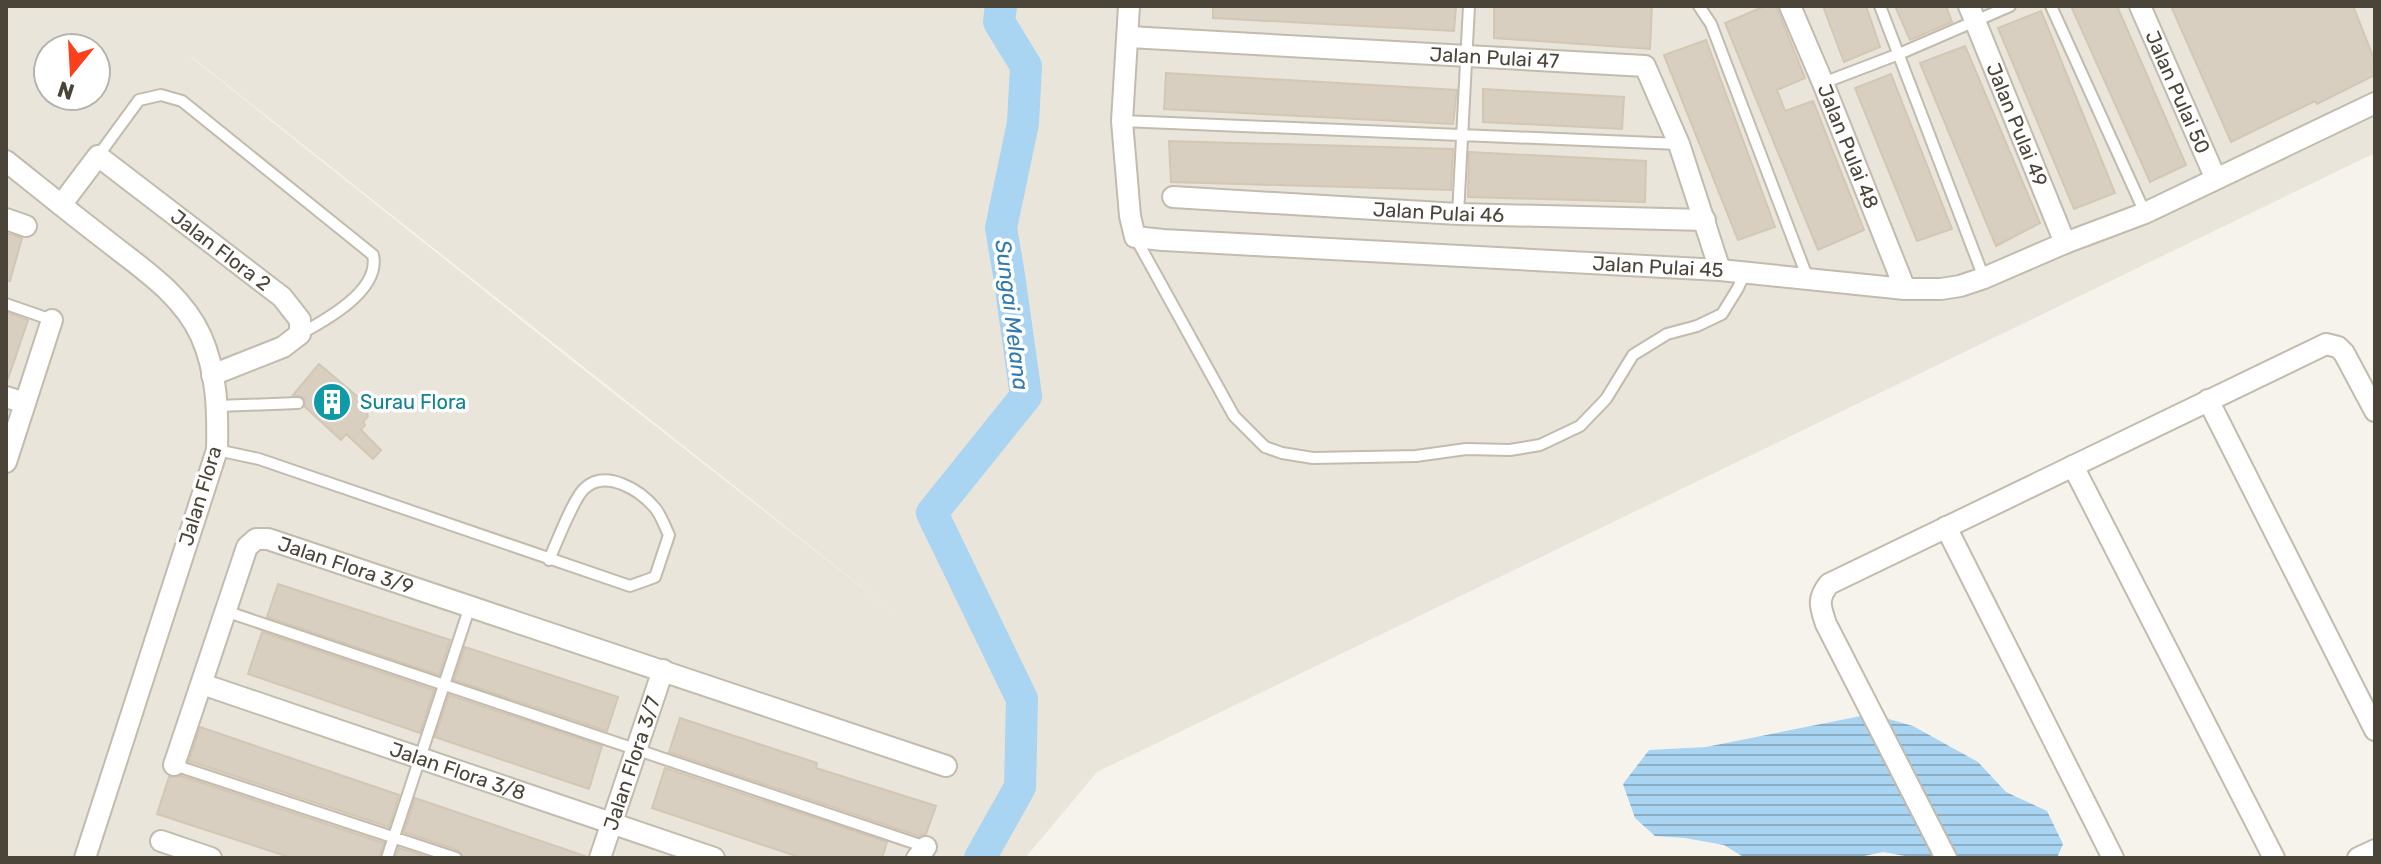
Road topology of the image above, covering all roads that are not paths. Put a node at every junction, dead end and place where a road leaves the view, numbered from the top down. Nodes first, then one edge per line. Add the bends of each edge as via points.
1 (1129, 6) edge
2 (1469, 6) edge
3 (1699, 6) edge
4 (1790, 6) edge
5 (1880, 6) edge
6 (2010, 6) edge
7 (2051, 6) edge
8 (2140, 6) edge
9 (1972, 14) edge
10 (1129, 37) junction
11 (1899, 54) junction
12 (1467, 55) junction
13 (1823, 83) junction
14 (2375, 103) edge
15 (1122, 121) junction
16 (1463, 136) junction
17 (1679, 144) junction
18 (98, 156) junction
19 (6, 161) edge
20 (2215, 177) junction
21 (1173, 197) dead end
22 (61, 205) junction
23 (2145, 213) junction
24 (1458, 214) junction
25 (6, 219) edge
26 (1705, 220) junction
27 (26, 226) dead end
28 (1135, 237) junction
29 (2065, 243) junction
30 (1720, 270) junction
31 (1745, 272) junction
32 (1984, 278) junction
33 (1808, 279) junction
34 (1905, 289) junction
35 (6, 304) edge
36 (52, 320) joint
37 (300, 334) junction
38 (212, 375) junction
39 (16, 400) edge
40 (2208, 400) junction
41 (298, 403) dead end
42 (218, 406) junction
43 (2375, 411) edge
44 (217, 450) junction
45 (6, 462) edge
46 (2073, 466) junction
47 (1946, 527) junction
48 (549, 560) junction
49 (470, 606) junction
50 (225, 611) junction
51 (663, 670) junction
52 (202, 684) junction
53 (443, 685) junction
54 (2375, 730) edge
55 (637, 749) junction
56 (419, 757) junction
57 (174, 765) joint
58 (946, 766) dead end
59 (612, 823) junction
60 (393, 837) junction
61 (161, 841) dead end
62 (2375, 850) edge
63 (921, 853) edge
64 (85, 858) edge
65 (211, 858) edge
66 (387, 858) edge
67 (456, 858) edge
68 (600, 858) edge
69 (714, 858) edge
70 (1946, 858) edge
71 (2113, 858) edge
72 (2274, 858) edge
73 (2358, 858) edge

1 - 10 street
2 - 12 lane
3 - 33 lane via 1711,24
4 - 13 street, Jalan Pulai 48
5 - 11 lane
6 - 9 lane
7 - 23 lane
8 - 20 street, Jalan Pulai 50
9 - 11 lane
9 - 29 street, Jalan Pulai 49
10 - 12 street, Jalan Pulai 47
10 - 15 street
11 - 13 lane
11 - 32 lane
12 - 16 lane
12 - 17 street, Jalan Pulai 47 via 1645,66
13 - 34 street, Jalan Pulai 48
14 - 20 street, Jalan Pulai 45
15 - 16 lane
15 - 28 street
16 - 17 lane
16 - 24 lane
17 - 26 street, Jalan Pulai 47
18 - 22 street
18 - 37 street, Jalan Flora 2 via 282,297 300,320
18 - 37 lane via 139,100 161,95 182,101 373,255 371,276 344,309
19 - 22 street, Jalan Flora
20 - 23 street, Jalan Pulai 45
21 - 24 street, Jalan Pulai 46
22 - 38 street, Jalan Flora via 184,307 201,336
23 - 29 street, Jalan Pulai 45
24 - 26 street, Jalan Pulai 46
25 - 27 street
26 - 30 street, Jalan Pulai 47
28 - 30 street, Jalan Pulai 45
28 - 31 lane via 1234,416 1265,447 1313,458 1540,445 1580,426 1606,399 1633,355 1667,334 1722,314
29 - 32 street, Jalan Pulai 45
30 - 31 street, Jalan Pulai 45
31 - 33 street, Jalan Pulai 45
32 - 34 street, Jalan Pulai 45 via 1950,288
33 - 34 street, Jalan Pulai 45
35 - 36 lane
36 - 39 street
37 - 38 street via 283,347
38 - 42 street, Jalan Flora
39 - 45 street
40 - 43 street via 2326,344 2344,353
40 - 46 street
40 - 54 street
41 - 42 lane
42 - 44 street, Jalan Flora
44 - 48 lane via 259,459
44 - 64 street, Jalan Flora
46 - 47 street
46 - 72 street
47 - 70 street via 1829,584 1821,595 1826,624
47 - 71 street
48 - 48 lane via 630,586 655,577 669,535 656,508 634,489 595,481 582,489
49 - 50 street, Jalan Flora 3/9 via 256,539 247,547
49 - 51 street, Jalan Flora 3/9
49 - 53 lane
50 - 52 street, Jalan Flora 3/9
50 - 53 lane
51 - 55 street, Jalan Flora 3/7
51 - 58 street, Jalan Flora 3/9
52 - 56 street, Jalan Flora 3/8
52 - 57 street, Jalan Flora 3/9
53 - 55 lane
53 - 56 lane
55 - 59 street, Jalan Flora 3/7
55 - 63 lane
56 - 59 street, Jalan Flora 3/8
56 - 60 lane
57 - 60 lane
59 - 68 street, Jalan Flora 3/7
59 - 69 street, Jalan Flora 3/8
60 - 66 lane
60 - 67 lane
61 - 65 street
62 - 73 street

